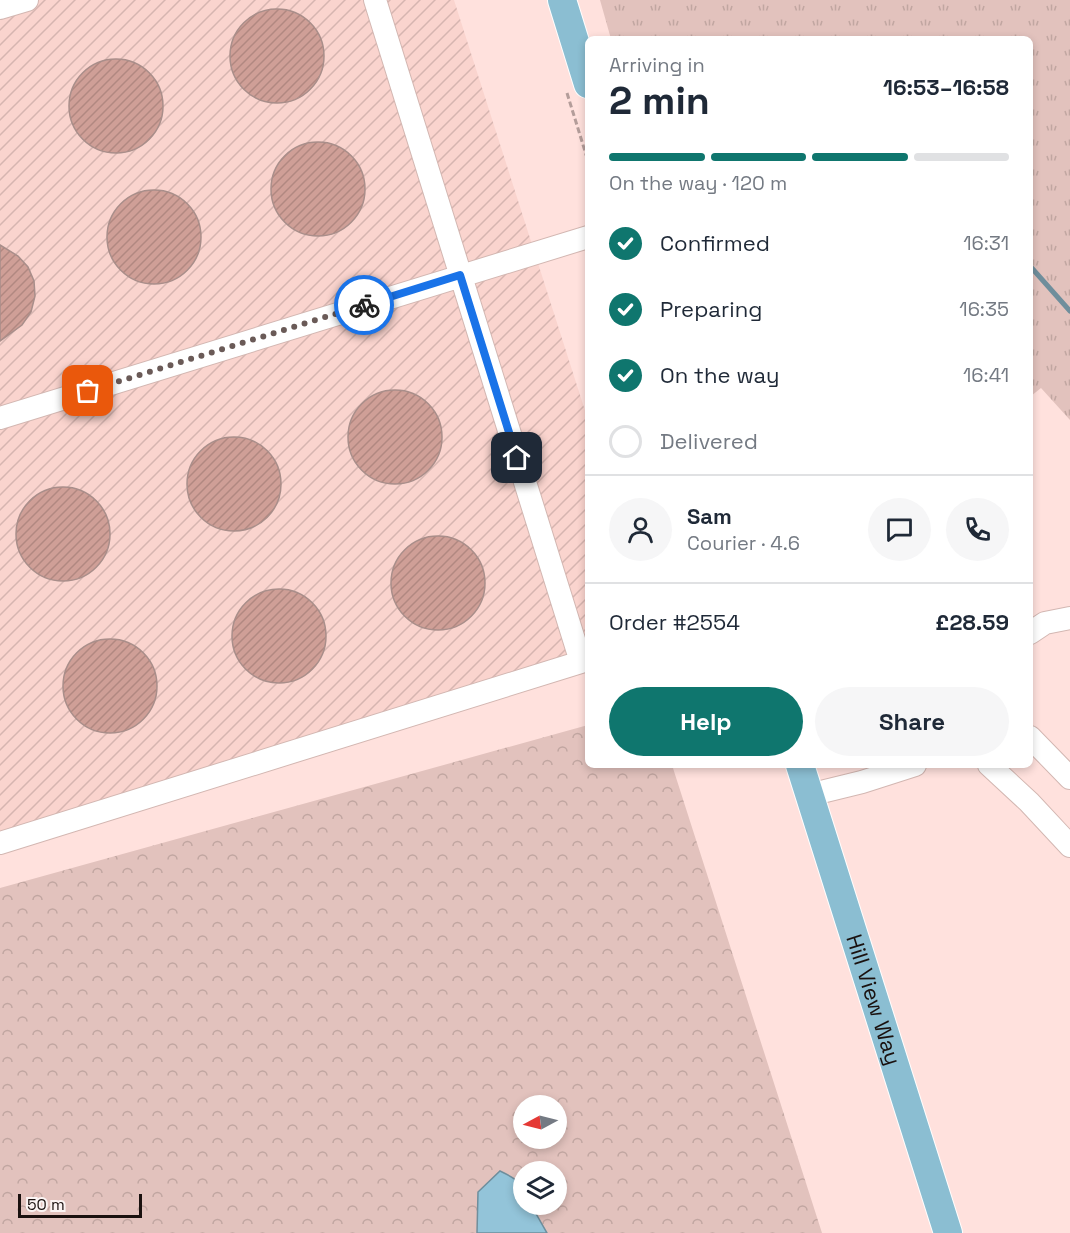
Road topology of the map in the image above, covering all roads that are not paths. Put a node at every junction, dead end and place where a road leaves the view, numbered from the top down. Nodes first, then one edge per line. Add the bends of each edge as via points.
1 (27, 0) edge
2 (375, 0) edge
3 (562, 0) edge
4 (0, 8) edge
5 (585, 74) edge
6 (585, 238) edge
7 (460, 275) junction
8 (0, 418) edge
9 (1070, 618) edge
10 (1033, 631) edge
11 (1033, 740) edge
12 (801, 768) edge
13 (992, 768) edge
14 (891, 769) edge
15 (1070, 778) edge
16 (809, 795) junction
17 (0, 843) edge
18 (1070, 846) edge
19 (948, 1233) edge

1 - 4 lane
2 - 7 lane
3 - 5 main road
6 - 7 lane
7 - 8 lane
7 - 17 lane via 581,662
9 - 10 lane via 1045,623
11 - 15 lane
12 - 16 main road, Hill View Way
13 - 18 lane
14 - 16 lane
16 - 19 main road, Hill View Way

